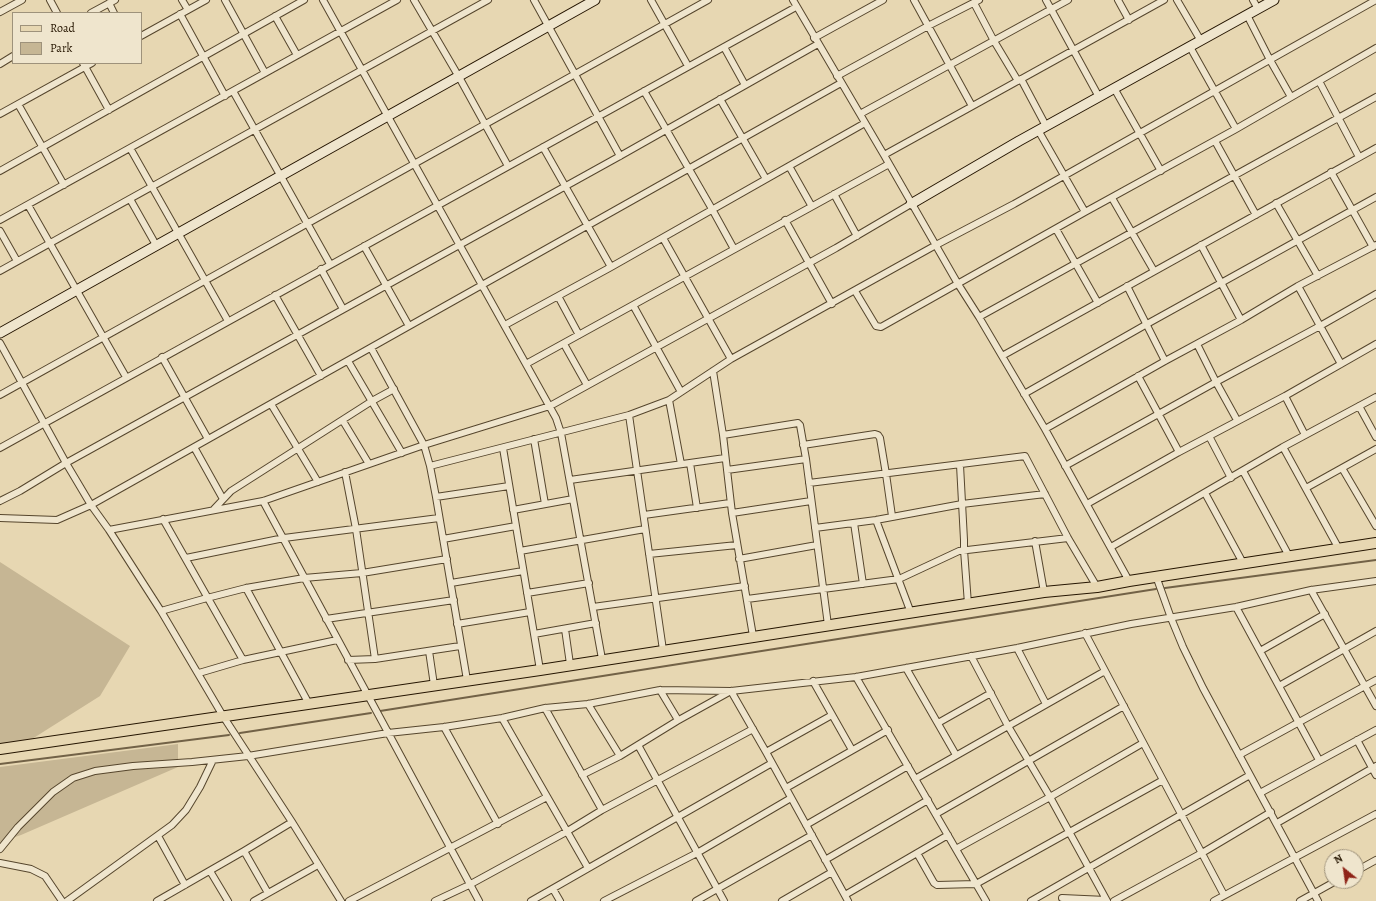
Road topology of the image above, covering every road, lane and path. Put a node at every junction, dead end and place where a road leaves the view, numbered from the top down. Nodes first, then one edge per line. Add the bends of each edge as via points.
1 (22, 0) edge
2 (50, 0) edge
3 (115, 0) edge
4 (182, 0) edge
5 (206, 0) edge
6 (225, 0) edge
7 (304, 0) edge
8 (323, 0) edge
9 (397, 0) edge
10 (414, 0) edge
11 (488, 0) edge
12 (534, 0) edge
13 (595, 0) edge
14 (651, 0) edge
15 (708, 0) edge
16 (793, 0) edge
17 (883, 0) edge
18 (914, 0) edge
19 (1046, 0) edge
20 (1068, 0) edge
21 (1118, 0) edge
22 (1164, 0) edge
23 (1177, 0) edge
24 (1253, 0) edge
25 (1274, 0) edge
26 (1376, 0) edge
27 (976, 2) edge
28 (109, 3) junction
29 (796, 7) junction
30 (1051, 9) junction
31 (1258, 9) junction
32 (188, 10) junction
33 (0, 12) edge
34 (56, 12) edge
35 (93, 12) edge
36 (114, 12) edge
37 (180, 14) junction
38 (1247, 15) junction
39 (275, 16) junction
40 (1129, 20) junction
41 (664, 24) junction
42 (548, 26) junction
43 (928, 26) junction
44 (340, 31) junction
45 (432, 32) junction
46 (244, 34) junction
47 (142, 35) edge
48 (814, 38) junction
49 (994, 41) junction
50 (1200, 41) junction
51 (818, 44) junction
52 (724, 47) junction
53 (1190, 47) junction
54 (1376, 48) edge
55 (1074, 51) junction
56 (297, 55) junction
57 (12, 57) edge
58 (203, 57) junction
59 (1270, 60) junction
60 (0, 64) edge
61 (84, 65) edge
62 (949, 65) junction
63 (688, 66) junction
64 (362, 70) junction
65 (265, 73) junction
66 (575, 74) junction
67 (838, 76) junction
68 (459, 77) junction
69 (1020, 80) junction
70 (1319, 81) junction
71 (841, 82) junction
72 (745, 85) junction
73 (1114, 88) junction
74 (233, 91) junction
75 (644, 91) junction
76 (1214, 91) junction
77 (225, 96) junction
78 (1098, 97) junction
79 (1292, 97) junction
80 (1376, 98) edge
81 (720, 99) junction
82 (18, 104) junction
83 (972, 106) junction
84 (109, 110) junction
85 (0, 114) edge
86 (860, 114) junction
87 (387, 116) junction
88 (598, 116) junction
89 (1338, 118) junction
90 (865, 123) junction
91 (486, 124) junction
92 (1042, 128) junction
93 (255, 130) junction
94 (666, 130) junction
95 (1236, 130) junction
96 (1139, 133) junction
97 (743, 139) junction
98 (1215, 141) junction
99 (43, 147) junction
100 (543, 147) junction
101 (130, 148) junction
102 (1376, 148) edge
103 (884, 155) junction
104 (620, 156) junction
105 (1359, 157) junction
106 (414, 164) junction
107 (888, 164) junction
108 (508, 166) junction
109 (789, 166) junction
110 (689, 169) junction
111 (0, 171) edge
112 (1161, 171) junction
113 (1331, 172) junction
114 (1065, 175) junction
115 (281, 177) junction
116 (1234, 177) junction
117 (766, 179) junction
118 (64, 185) junction
119 (565, 186) junction
120 (152, 187) junction
121 (834, 194) junction
122 (1376, 197) edge
123 (1112, 198) junction
124 (130, 199) junction
125 (1276, 203) junction
126 (911, 204) junction
127 (28, 205) junction
128 (437, 205) junction
129 (811, 205) junction
130 (712, 208) junction
131 (1354, 210) junction
132 (1085, 212) junction
133 (1256, 215) junction
134 (0, 220) edge
135 (785, 220) junction
136 (307, 223) junction
137 (588, 226) junction
138 (1056, 229) junction
139 (0, 231) edge
140 (1131, 232) junction
141 (178, 233) junction
142 (857, 236) junction
143 (663, 238) junction
144 (1297, 241) junction
145 (50, 243) junction
146 (459, 244) junction
147 (936, 244) junction
148 (1201, 245) junction
149 (156, 246) junction
150 (364, 246) junction
151 (1375, 246) edge
152 (734, 249) junction
153 (17, 261) junction
154 (809, 263) junction
155 (1076, 263) junction
156 (330, 264) junction
157 (611, 267) junction
158 (321, 269) junction
159 (0, 271) edge
160 (1154, 271) junction
161 (686, 276) junction
162 (1318, 276) junction
163 (205, 280) junction
164 (1221, 283) junction
165 (958, 284) junction
166 (386, 285) junction
167 (482, 285) junction
168 (1128, 286) junction
169 (1298, 286) junction
170 (77, 290) junction
171 (855, 291) junction
172 (1376, 294) edge
173 (275, 295) junction
174 (558, 296) junction
175 (1098, 303) junction
176 (832, 304) junction
177 (633, 305) junction
178 (343, 309) junction
179 (979, 317) junction
180 (709, 319) junction
181 (1241, 320) junction
182 (228, 321) junction
183 (1147, 324) junction
184 (410, 326) junction
185 (505, 326) junction
186 (1320, 326) junction
187 (0, 333) edge
188 (298, 334) junction
189 (579, 335) junction
190 (104, 336) junction
191 (0, 343) edge
192 (564, 344) junction
193 (1197, 344) junction
194 (1376, 344) edge
195 (656, 347) junction
196 (371, 348) junction
197 (1002, 356) junction
198 (162, 357) junction
199 (731, 359) junction
200 (348, 361) junction
201 (1165, 361) junction
202 (526, 364) junction
203 (1341, 364) junction
204 (714, 371) junction
205 (321, 376) junction
206 (1138, 376) junction
207 (126, 377) junction
208 (22, 382) junction
209 (1216, 382) junction
210 (587, 385) junction
211 (394, 389) junction
212 (682, 392) junction
213 (1024, 394) junction
214 (0, 395) edge
215 (1285, 396) junction
216 (184, 397) junction
217 (1376, 397) edge
218 (669, 400) junction
219 (372, 401) junction
220 (271, 404) junction
221 (550, 406) junction
222 (1359, 406) junction
223 (629, 414) junction
224 (1159, 414) junction
225 (1237, 420) junction
226 (343, 421) junction
227 (44, 423) junction
228 (1045, 429) junction
229 (561, 433) junction
230 (723, 435) junction
231 (1306, 435) junction
232 (1209, 436) junction
233 (1376, 436) edge
234 (208, 439) junction
235 (534, 440) junction
236 (424, 445) junction
237 (803, 445) junction
238 (194, 447) junction
239 (1283, 447) junction
240 (0, 448) edge
241 (503, 448) junction
242 (298, 449) junction
243 (1376, 449) edge
244 (1179, 452) junction
245 (402, 453) junction
246 (725, 458) junction
247 (806, 459) junction
248 (66, 463) junction
249 (690, 463) junction
250 (369, 464) junction
251 (681, 464) junction
252 (960, 465) junction
253 (430, 466) junction
254 (1065, 466) junction
255 (1342, 468) junction
256 (637, 470) junction
257 (727, 470) junction
258 (1243, 470) junction
259 (345, 472) junction
260 (886, 474) junction
261 (1231, 478) junction
262 (570, 480) junction
263 (318, 482) junction
264 (809, 483) junction
265 (509, 486) junction
266 (1306, 488) junction
267 (1204, 493) junction
268 (1045, 494) junction
269 (436, 497) junction
270 (223, 499) junction
271 (573, 499) junction
272 (0, 501) edge
273 (263, 501) junction
274 (811, 501) junction
275 (730, 503) junction
276 (545, 504) junction
277 (962, 504) junction
278 (1087, 504) junction
279 (91, 505) junction
280 (697, 508) junction
281 (214, 509) junction
282 (513, 510) junction
283 (732, 513) junction
284 (644, 515) junction
285 (892, 516) junction
286 (0, 518) edge
287 (439, 518) junction
288 (163, 519) junction
289 (876, 520) junction
290 (854, 523) junction
291 (516, 526) junction
292 (1376, 526) edge
293 (815, 528) junction
294 (646, 529) junction
295 (109, 530) junction
296 (356, 530) junction
297 (284, 538) junction
298 (1068, 538) junction
299 (443, 539) junction
300 (581, 541) junction
301 (1035, 541) junction
302 (1376, 543) edge
303 (736, 545) junction
304 (817, 545) junction
305 (1111, 547) junction
306 (1339, 549) junction
307 (964, 550) junction
308 (520, 552) junction
309 (649, 554) junction
310 (1289, 556) junction
311 (186, 558) junction
312 (447, 559) junction
313 (739, 559) junction
314 (1243, 563) junction
315 (523, 571) junction
316 (362, 573) junction
317 (1156, 576) junction
318 (304, 578) junction
319 (899, 579) junction
320 (1129, 580) junction
321 (1376, 581) edge
322 (451, 583) junction
323 (588, 583) junction
324 (863, 584) junction
325 (745, 586) junction
326 (1097, 587) junction
327 (246, 588) junction
328 (823, 589) junction
329 (1311, 590) junction
330 (1044, 592) junction
331 (527, 593) junction
332 (207, 598) junction
333 (656, 598) junction
334 (747, 599) junction
335 (454, 600) junction
336 (968, 604) junction
337 (593, 607) junction
338 (1236, 607) junction
339 (161, 611) junction
340 (530, 612) junction
341 (368, 613) junction
342 (911, 613) junction
343 (1325, 614) junction
344 (1171, 618) junction
345 (326, 619) junction
346 (596, 623) junction
347 (457, 624) junction
348 (828, 625) junction
349 (565, 629) junction
350 (1376, 631) edge
351 (1085, 633) junction
352 (534, 634) junction
353 (754, 636) junction
354 (337, 640) junction
355 (460, 646) junction
356 (1018, 648) junction
357 (1344, 648) junction
358 (663, 650) junction
359 (429, 651) junction
360 (1260, 651) junction
361 (281, 652) junction
362 (972, 656) junction
363 (375, 658) junction
364 (243, 660) junction
365 (348, 660) junction
366 (602, 660) junction
367 (570, 664) junction
368 (906, 668) junction
369 (540, 670) junction
370 (1105, 671) junction
371 (198, 673) junction
372 (856, 677) junction
373 (466, 680) junction
374 (1376, 680) edge
375 (813, 681) junction
376 (434, 685) junction
377 (1280, 686) junction
378 (1365, 686) junction
379 (660, 690) junction
380 (730, 691) junction
381 (991, 693) junction
382 (367, 695) junction
383 (308, 704) junction
384 (588, 704) junction
385 (1046, 704) junction
386 (1124, 706) junction
387 (1376, 706) edge
388 (545, 708) junction
389 (832, 715) junction
390 (223, 716) junction
391 (502, 718) junction
392 (678, 720) junction
393 (1299, 722) junction
394 (938, 723) junction
395 (1008, 726) junction
396 (444, 727) junction
397 (753, 729) junction
398 (888, 730) junction
399 (1376, 730) edge
400 (388, 733) junction
401 (1357, 740) junction
402 (1143, 743) junction
403 (638, 745) junction
404 (0, 749) edge
405 (852, 750) junction
406 (766, 752) junction
407 (956, 755) junction
408 (1239, 755) junction
409 (248, 756) junction
410 (620, 756) junction
411 (213, 760) junction
412 (1029, 760) junction
413 (1319, 760) junction
414 (772, 763) junction
415 (908, 766) junction
416 (1374, 767) edge
417 (582, 775) junction
418 (1250, 775) junction
419 (1376, 775) edge
420 (915, 779) junction
421 (658, 780) junction
422 (1163, 780) junction
423 (786, 788) junction
424 (1260, 793) junction
425 (547, 797) junction
426 (1050, 797) junction
427 (791, 798) junction
428 (928, 800) junction
429 (602, 810) junction
430 (1272, 812) junction
431 (936, 814) junction
432 (1376, 814) edge
433 (1181, 815) junction
434 (678, 817) junction
435 (292, 822) junction
436 (1277, 823) junction
437 (498, 824) junction
438 (806, 824) junction
439 (566, 832) junction
440 (1069, 833) junction
441 (812, 835) junction
442 (948, 835) junction
443 (158, 836) junction
444 (450, 848) junction
445 (956, 849) junction
446 (0, 850) edge
447 (244, 851) junction
448 (697, 853) junction
449 (917, 853) junction
450 (1202, 853) junction
451 (1295, 858) junction
452 (825, 860) junction
453 (1376, 860) edge
454 (0, 863) edge
455 (318, 865) junction
456 (1364, 867) edge
457 (588, 868) junction
458 (1088, 868) junction
459 (210, 871) junction
460 (832, 872) junction
461 (976, 884) junction
462 (185, 885) junction
463 (469, 885) junction
464 (1057, 886) junction
465 (1324, 888) edge
466 (553, 889) junction
467 (717, 889) junction
468 (268, 893) junction
469 (1314, 893) junction
470 (1224, 895) junction
471 (846, 898) edge
472 (1063, 900) edge
473 (62, 901) edge
474 (67, 901) edge
475 (157, 901) edge
476 (228, 901) edge
477 (254, 901) edge
478 (341, 901) edge
479 (349, 901) edge
480 (435, 901) edge
481 (478, 901) edge
482 (531, 901) edge
483 (560, 901) edge
484 (604, 901) edge
485 (696, 901) edge
486 (724, 901) edge
487 (782, 901) edge
488 (986, 901) edge
489 (1031, 901) edge
490 (1107, 901) edge
491 (1114, 901) edge
492 (1214, 901) edge
493 (1300, 901) edge
494 (1318, 901) edge

1 - 33 street
2 - 34 street
3 - 28 street
4 - 32 street
5 - 32 street
6 - 46 street
7 - 39 street
8 - 44 street
9 - 44 street
10 - 45 street
11 - 45 street
12 - 42 street
13 - 42 street
14 - 41 street
15 - 41 street
16 - 29 street
17 - 48 street
18 - 43 street
19 - 30 street
20 - 30 street
21 - 40 street
22 - 40 street
23 - 50 street
24 - 31 street
25 - 31 street
26 - 59 street
27 - 43 street
27 - 49 street
28 - 35 street
28 - 36 street
29 - 48 street
29 - 52 street
30 - 49 street
30 - 55 street
31 - 38 street
32 - 37 street
37 - 47 street
37 - 58 street
38 - 50 street
38 - 59 street
39 - 46 street
39 - 56 street
40 - 55 street
41 - 63 street
41 - 66 street
42 - 66 street
42 - 68 street
43 - 62 street
43 - 67 street
44 - 56 street
44 - 64 street
45 - 64 street
45 - 68 street
46 - 58 street
46 - 65 street
48 - 51 street
49 - 62 street
49 - 69 street
50 - 53 street
51 - 67 street
51 - 72 street
52 - 63 street
52 - 72 street
53 - 73 street
53 - 76 street
54 - 70 street
55 - 69 street
55 - 78 street
56 - 65 street
57 - 60 street
58 - 77 street
58 - 84 street
59 - 76 street
59 - 79 street
61 - 82 street
61 - 84 street
62 - 83 street
62 - 86 street
63 - 75 street
64 - 87 street
64 - 93 street
65 - 74 street
66 - 88 street
66 - 91 street
67 - 71 street
68 - 87 street
68 - 91 street
69 - 83 street
69 - 92 street
70 - 79 street
70 - 89 street
71 - 86 street
71 - 97 street
72 - 81 street
73 - 78 street
73 - 96 street
74 - 77 street
74 - 93 street
75 - 88 street
75 - 94 street
76 - 95 street
76 - 96 street
77 - 101 street
78 - 92 street
79 - 95 street
80 - 89 street
81 - 94 street
81 - 97 street
82 - 85 street
82 - 99 street
83 - 103 street
84 - 99 street
86 - 90 street
87 - 106 street
87 - 115 street
88 - 100 street
88 - 104 street
89 - 105 street
89 - 116 street
90 - 103 street
90 - 109 street
91 - 106 street
91 - 108 street
92 - 114 street
92 - 126 street
93 - 115 street
93 - 120 street
94 - 104 street
94 - 110 street
95 - 98 street
96 - 112 street
96 - 114 street
97 - 110 street
97 - 117 street
98 - 112 street
98 - 116 street
99 - 111 street
99 - 118 street
100 - 108 street
100 - 119 street
101 - 118 street
101 - 120 street
102 - 105 street
103 - 107 street
104 - 119 street
105 - 113 street
106 - 128 street
106 - 136 street
107 - 121 street
107 - 126 street
108 - 128 street
109 - 117 street
109 - 129 street
110 - 130 street
110 - 137 street
112 - 123 street
113 - 125 street
113 - 131 street
114 - 132 street
114 - 147 street
115 - 136 street
115 - 141 street
116 - 133 street
116 - 140 street
117 - 130 street
118 - 127 street
119 - 137 street
119 - 146 street
120 - 124 street
120 - 141 street
121 - 129 street
121 - 142 street
122 - 131 street
123 - 132 street
123 - 140 street
124 - 145 street
124 - 149 street
125 - 133 street
125 - 144 street
126 - 142 street
126 - 147 street
127 - 134 street
127 - 145 street
128 - 146 street
128 - 150 street
129 - 135 street
130 - 143 street
130 - 152 street
131 - 144 street
131 - 151 street
132 - 138 street
133 - 148 street
135 - 152 street
135 - 154 street
136 - 156 street
136 - 163 street
137 - 157 street
137 - 167 street
138 - 155 street
138 - 165 street
139 - 153 street
140 - 155 street
140 - 160 street
141 - 149 street
141 - 163 street
142 - 154 street
143 - 157 street
143 - 161 street
144 - 162 street
144 - 164 street
145 - 153 street
145 - 170 street
146 - 166 street
146 - 167 street
147 - 165 street
147 - 171 street
148 - 160 street
148 - 164 street
149 - 170 street
150 - 156 street
150 - 166 street
151 - 162 street
152 - 161 street
153 - 159 street
154 - 176 street
154 - 180 street
155 - 175 street
155 - 179 street
156 - 158 street
157 - 174 street
158 - 173 street
158 - 178 street
160 - 168 street
161 - 177 street
161 - 180 street
162 - 169 street
163 - 182 street
163 - 190 street
164 - 181 street
164 - 183 street
165 - 171 street via 878,327
165 - 179 street
166 - 178 street
166 - 184 street
167 - 184 street
167 - 185 street
168 - 175 street
168 - 183 street
169 - 181 street
169 - 186 street
170 - 187 street
170 - 190 street
171 - 176 street
172 - 186 street
173 - 182 street
173 - 188 street
174 - 185 street
174 - 189 street
175 - 197 street
176 - 199 street
177 - 189 street
177 - 195 street
178 - 188 street
179 - 197 street
180 - 195 street
180 - 199 street
181 - 193 street
182 - 198 street
183 - 201 street
183 - 213 street
184 - 196 street
185 - 202 street
186 - 203 street
186 - 209 street
188 - 205 street
188 - 216 street
189 - 192 street
190 - 207 street
190 - 208 street
191 - 208 street
192 - 202 street
192 - 210 street
193 - 201 street
193 - 209 street
194 - 203 street
195 - 210 street
195 - 212 street
196 - 200 street
196 - 211 street
197 - 213 street
198 - 207 street
198 - 216 street
199 - 204 street
200 - 205 street
200 - 219 street
201 - 206 street
202 - 221 street
203 - 215 street
204 - 212 street
204 - 230 street
205 - 220 street
206 - 224 street
206 - 228 street
207 - 227 street
208 - 214 street
208 - 227 street
209 - 224 street
209 - 225 street
210 - 221 street
211 - 219 street
211 - 236 street
212 - 218 street
213 - 228 street
215 - 225 street
215 - 231 street
216 - 234 street
216 - 248 street
217 - 222 street
218 - 223 street
218 - 251 street
219 - 226 street
219 - 245 street
220 - 234 street
220 - 242 street
221 - 229 street
221 - 236 street
222 - 231 street
222 - 233 street
223 - 229 street
223 - 256 street
224 - 244 street
224 - 254 street
225 - 232 street
226 - 242 street
226 - 250 street
227 - 240 street
227 - 248 street
228 - 254 street
229 - 235 street
229 - 262 street
230 - 237 street via 798,423
230 - 246 street
231 - 239 street
232 - 244 street
232 - 261 street
234 - 238 street
235 - 241 street
235 - 276 street
236 - 245 street
236 - 253 street
237 - 247 street
237 - 260 street via 878,435
238 - 270 street
238 - 279 street
239 - 258 street
239 - 266 street
241 - 253 street
241 - 265 street
242 - 263 street
242 - 270 street via 231,491
243 - 255 street
244 - 278 street
245 - 250 street
246 - 249 street
246 - 257 street
247 - 257 street
247 - 264 street
248 - 272 street
248 - 279 street
249 - 251 street
249 - 280 street
250 - 259 street
251 - 256 street
252 - 260 street
252 - 268 street via 1025,456
252 - 277 street
253 - 269 street
254 - 278 street
255 - 266 street
255 - 292 street
256 - 262 street
256 - 284 street
257 - 275 street
258 - 261 street
258 - 310 street
259 - 263 street
259 - 296 street
260 - 264 street
260 - 285 street
261 - 267 street
262 - 271 street
263 - 273 street
264 - 274 street
265 - 269 street
265 - 282 street
266 - 306 street
267 - 305 street
267 - 314 street
268 - 277 street
268 - 298 street
269 - 287 street
270 - 281 street
271 - 276 street
271 - 300 street
273 - 281 street
273 - 297 street
274 - 283 street
274 - 293 street
275 - 280 street
275 - 283 street
276 - 282 street
277 - 285 street
277 - 307 street
278 - 305 street
279 - 286 street via 57,520
279 - 295 street
280 - 284 street
281 - 288 street
282 - 291 street
283 - 303 street
284 - 294 street
285 - 289 street
287 - 296 street
287 - 299 street
288 - 295 street
288 - 311 street
289 - 290 street
289 - 319 street
290 - 293 street
290 - 324 street
291 - 299 street
291 - 308 street
293 - 304 street
294 - 300 street
294 - 309 street
295 - 339 street
296 - 297 street
296 - 316 street
297 - 311 street
297 - 318 street
298 - 301 street
298 - 326 street
299 - 312 street
300 - 308 street
300 - 323 street
301 - 307 street
301 - 330 street
302 - 306 main road
303 - 309 street
303 - 313 street
304 - 313 street
304 - 328 street
305 - 320 street
306 - 310 main road
307 - 319 street
307 - 336 street
308 - 315 street
309 - 333 street
310 - 314 main road
311 - 332 street
312 - 316 street
312 - 322 street
313 - 325 street
314 - 317 main road
315 - 322 street
315 - 331 street
316 - 318 street
316 - 341 street
317 - 320 main road
317 - 344 street
318 - 327 street
318 - 345 street
319 - 324 street
319 - 342 street
320 - 326 main road
321 - 329 street
322 - 335 street
323 - 331 street
323 - 337 street
324 - 328 street
325 - 333 street
325 - 334 street
326 - 330 main road
327 - 332 street
327 - 361 street
328 - 334 street
328 - 348 street
329 - 338 street
329 - 343 street
330 - 336 main road
331 - 340 street
332 - 339 street
332 - 364 street
333 - 337 street
333 - 358 street
334 - 353 street
335 - 341 street
335 - 347 street
336 - 342 main road
337 - 346 street
338 - 344 street
338 - 360 street
339 - 371 street
340 - 347 street
340 - 352 street
341 - 345 street
341 - 363 street
342 - 348 main road
343 - 357 street
343 - 360 street
344 - 351 street
344 - 408 street via 1203,688
345 - 354 street
346 - 349 street
346 - 366 street
347 - 355 street
348 - 353 main road
349 - 352 street
349 - 367 street
350 - 357 street
351 - 356 street
351 - 370 street
352 - 369 street
353 - 358 main road
354 - 361 street
354 - 365 street
355 - 359 street
355 - 373 street
356 - 362 street
356 - 385 street
357 - 377 street
357 - 378 street
358 - 366 main road
359 - 363 street
359 - 376 street
360 - 377 street
361 - 364 street
361 - 383 street
362 - 368 street
362 - 381 street
363 - 365 street
364 - 371 street
365 - 382 street
366 - 367 main road
367 - 369 main road
368 - 372 street
368 - 394 street
369 - 373 main road
370 - 385 street
370 - 386 street
371 - 390 street
372 - 375 street
372 - 398 street
373 - 376 main road
374 - 378 street
375 - 380 street
375 - 389 street
376 - 382 main road
377 - 393 street
378 - 387 street
378 - 393 street
379 - 380 street
379 - 384 street
379 - 392 street
380 - 392 street
380 - 397 street
381 - 394 street
381 - 395 street
382 - 383 main road
382 - 400 street
383 - 390 main road
384 - 388 street
384 - 410 street
385 - 395 street
386 - 402 street
386 - 412 street
388 - 391 street
388 - 417 street
389 - 405 street
389 - 406 street
390 - 404 main road
390 - 409 street
391 - 396 street
391 - 425 street
392 - 403 street
393 - 408 street
393 - 413 street
394 - 407 street
395 - 407 street
395 - 412 street
396 - 400 street
396 - 437 street
397 - 406 street
397 - 421 street
398 - 405 street
398 - 415 street
399 - 401 street
400 - 409 street
400 - 444 street
401 - 413 street
401 - 416 street
402 - 422 street
402 - 426 street
403 - 410 street
403 - 421 street
405 - 423 street
406 - 414 street
407 - 420 street
408 - 418 street
409 - 411 street
409 - 435 street
410 - 417 street
411 - 443 street via 186,810
411 - 446 street via 133,766 95,771 73,778 53,792 18,827
412 - 426 street
412 - 431 street
413 - 424 street
414 - 423 street
414 - 434 street
415 - 420 street
415 - 438 street
416 - 419 street
416 - 436 street
417 - 429 street
418 - 424 street
418 - 433 street
420 - 428 street
421 - 429 street
421 - 434 street
422 - 433 street
422 - 440 street
423 - 427 street
424 - 430 street
425 - 437 street
425 - 439 street
426 - 440 street
426 - 445 street
427 - 438 street
427 - 448 street
428 - 431 street
428 - 452 street
429 - 439 street
430 - 436 street
430 - 450 street
431 - 442 street
432 - 451 street
433 - 450 street
433 - 458 street
434 - 448 street
434 - 457 street
435 - 447 street
435 - 455 street
436 - 451 street
437 - 444 street
438 - 441 street
439 - 457 street
439 - 463 street
440 - 458 street
440 - 461 street
441 - 452 street
441 - 467 street
442 - 445 street
442 - 449 street
443 - 462 street
443 - 474 street
444 - 463 street
444 - 479 street
445 - 461 street
447 - 459 street
447 - 468 street
448 - 467 street
448 - 484 street
449 - 461 street via 937,885
449 - 471 street
450 - 470 street
450 - 491 street
451 - 469 street
451 - 470 street
452 - 460 street
453 - 456 street
454 - 473 street via 31,869 45,876
455 - 468 street
455 - 478 street
457 - 466 street
458 - 464 street
458 - 490 street
459 - 462 street
459 - 476 street
460 - 471 street
460 - 487 street
461 - 488 street
462 - 475 street
463 - 480 street
463 - 481 street
464 - 472 street
464 - 489 street
465 - 469 street
466 - 482 street
466 - 483 street
467 - 485 street
467 - 486 street
468 - 477 street
469 - 493 street
469 - 494 street
470 - 492 street
472 - 490 street

